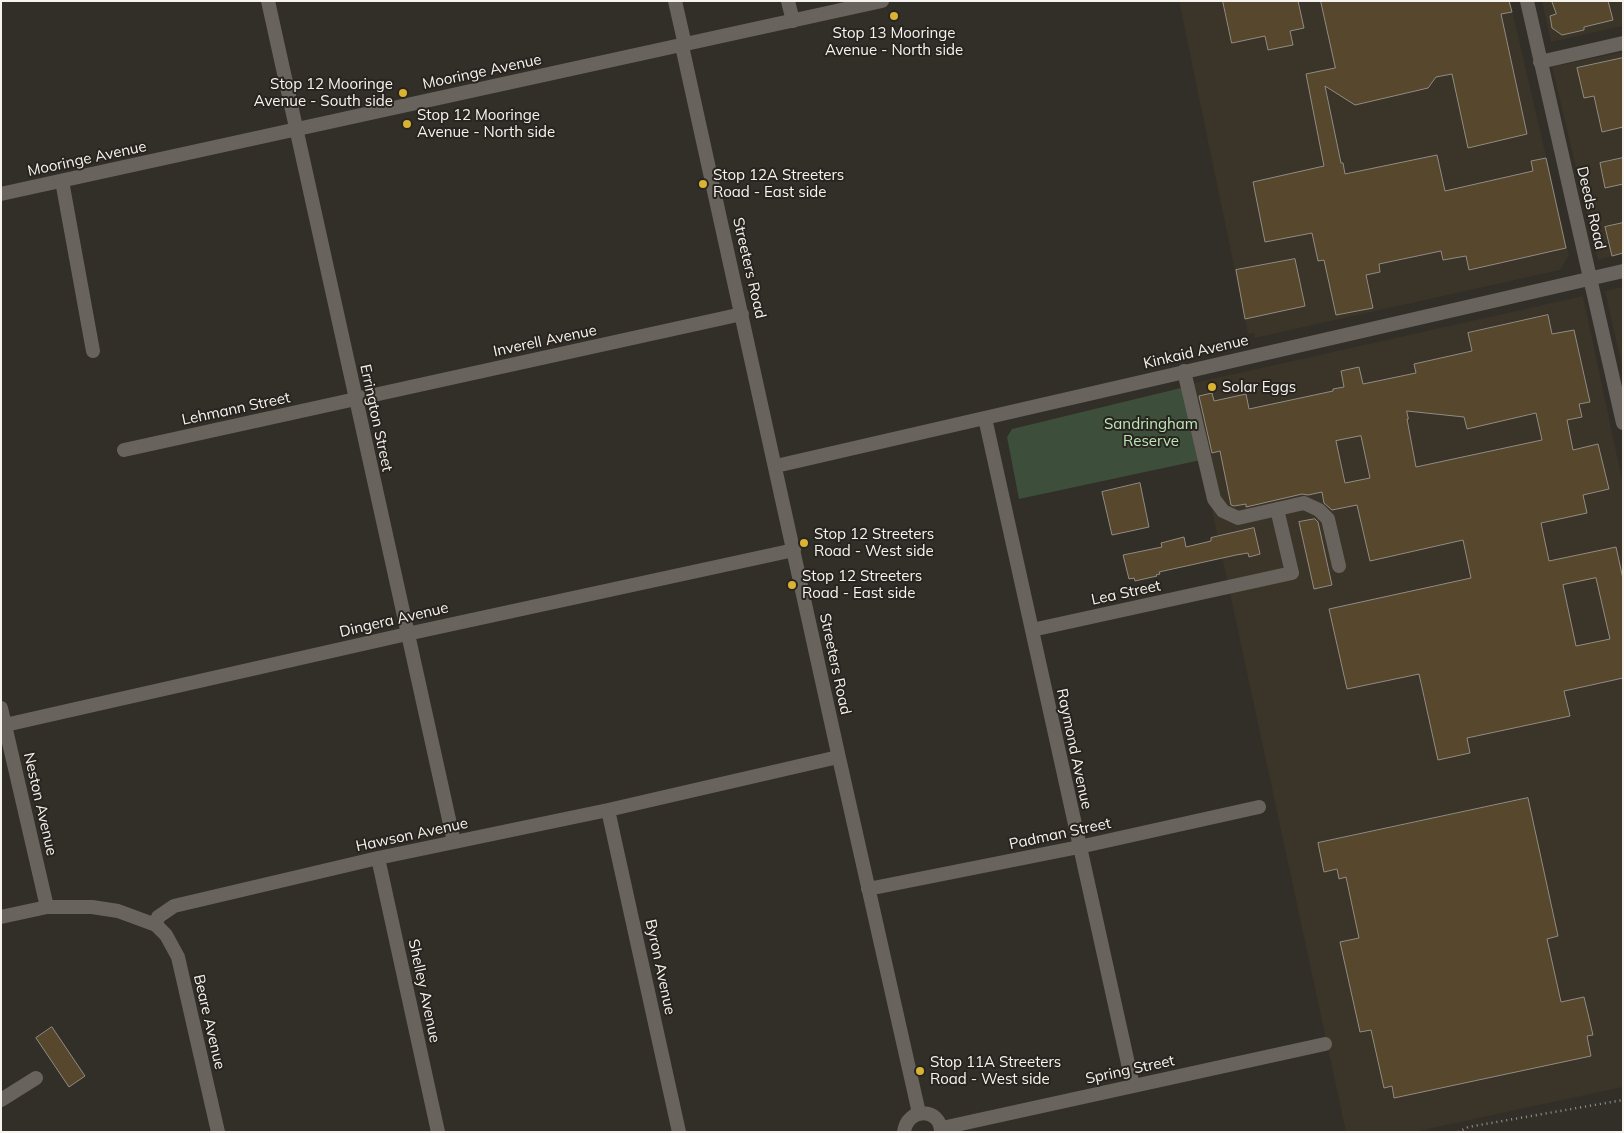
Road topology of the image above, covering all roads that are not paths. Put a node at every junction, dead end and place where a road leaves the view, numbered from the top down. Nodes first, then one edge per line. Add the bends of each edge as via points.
1 (268, 1) edge
2 (675, 1) edge
3 (788, 1) edge
4 (882, 1) edge
5 (1527, 1) edge
6 (793, 21) junction
7 (1623, 43) edge
8 (684, 45) junction
9 (1540, 62) junction
10 (296, 129) junction
11 (62, 181) junction
12 (1, 194) edge
13 (1623, 271) edge
14 (1590, 278) junction
15 (742, 314) junction
16 (93, 351) dead end
17 (1184, 371) junction
18 (355, 399) junction
19 (985, 418) junction
20 (1623, 423) edge
21 (124, 450) dead end
22 (776, 466) junction
23 (1277, 510) junction
24 (794, 550) junction
25 (1339, 566) dead end
26 (1032, 630) junction
27 (407, 634) junction
28 (1, 708) edge
29 (3, 726) edge
30 (838, 757) junction
31 (1259, 807) dead end
32 (608, 810) junction
33 (454, 842) junction
34 (1079, 847) junction
35 (378, 858) junction
36 (868, 889) junction
37 (47, 907) junction
38 (1, 918) edge
39 (156, 925) junction
40 (1325, 1044) dead end
41 (36, 1078) dead end
42 (1133, 1086) junction
43 (1, 1100) edge
44 (919, 1113) junction
45 (941, 1130) edge
46 (218, 1132) edge
47 (438, 1132) edge
48 (679, 1132) edge
49 (904, 1132) edge

1 - 10 street, Errington Street
2 - 8 street, Streeters Road
3 - 6 street
4 - 6 street, Mooringe Avenue
5 - 9 street, Deeds Road
6 - 8 street, Mooringe Avenue
7 - 9 street
8 - 10 street, Mooringe Avenue
8 - 15 street, Streeters Road
9 - 14 street, Deeds Road
10 - 11 street, Mooringe Avenue
10 - 18 street, Errington Street
11 - 12 street, Mooringe Avenue
11 - 16 street
13 - 14 street, Kinkaid Avenue
14 - 17 street, Kinkaid Avenue
14 - 20 street, Deeds Road
15 - 18 street, Inverell Avenue
15 - 22 street, Streeters Road
17 - 19 street, Kinkaid Avenue
17 - 23 street via 1218,506 1223,512 1238,518
18 - 21 street, Lehmann Street
18 - 27 street, Errington Street
19 - 22 street, Kinkaid Avenue
19 - 26 street, Raymond Avenue
22 - 24 street, Streeters Road
23 - 25 street via 1304,503 1319,510 1328,519
23 - 26 street, Lea Street via 1292,573
24 - 27 street, Dingera Avenue
24 - 30 street, Streeters Road
26 - 34 street, Raymond Avenue
27 - 29 street, Dingera Avenue
27 - 33 street, Errington Street
28 - 29 street, Neston Avenue
29 - 37 street, Neston Avenue
30 - 32 street, Hawson Avenue
30 - 36 street, Streeters Road
31 - 34 street, Padman Street
32 - 33 street, Hawson Avenue
32 - 48 street, Byron Avenue
33 - 35 street, Hawson Avenue
34 - 36 street, Padman Street
34 - 42 street, Raymond Avenue
35 - 39 street, Hawson Avenue via 174,906 158,917
35 - 47 street, Shelley Avenue
36 - 44 street, Streeters Road
37 - 38 street
37 - 39 street via 118,910
39 - 46 street, Beare Avenue via 166,934 178,957
40 - 42 street, Spring Street
41 - 43 street
42 - 45 street, Spring Street
44 - 45 street via 932,1115
44 - 49 street via 910,1117

